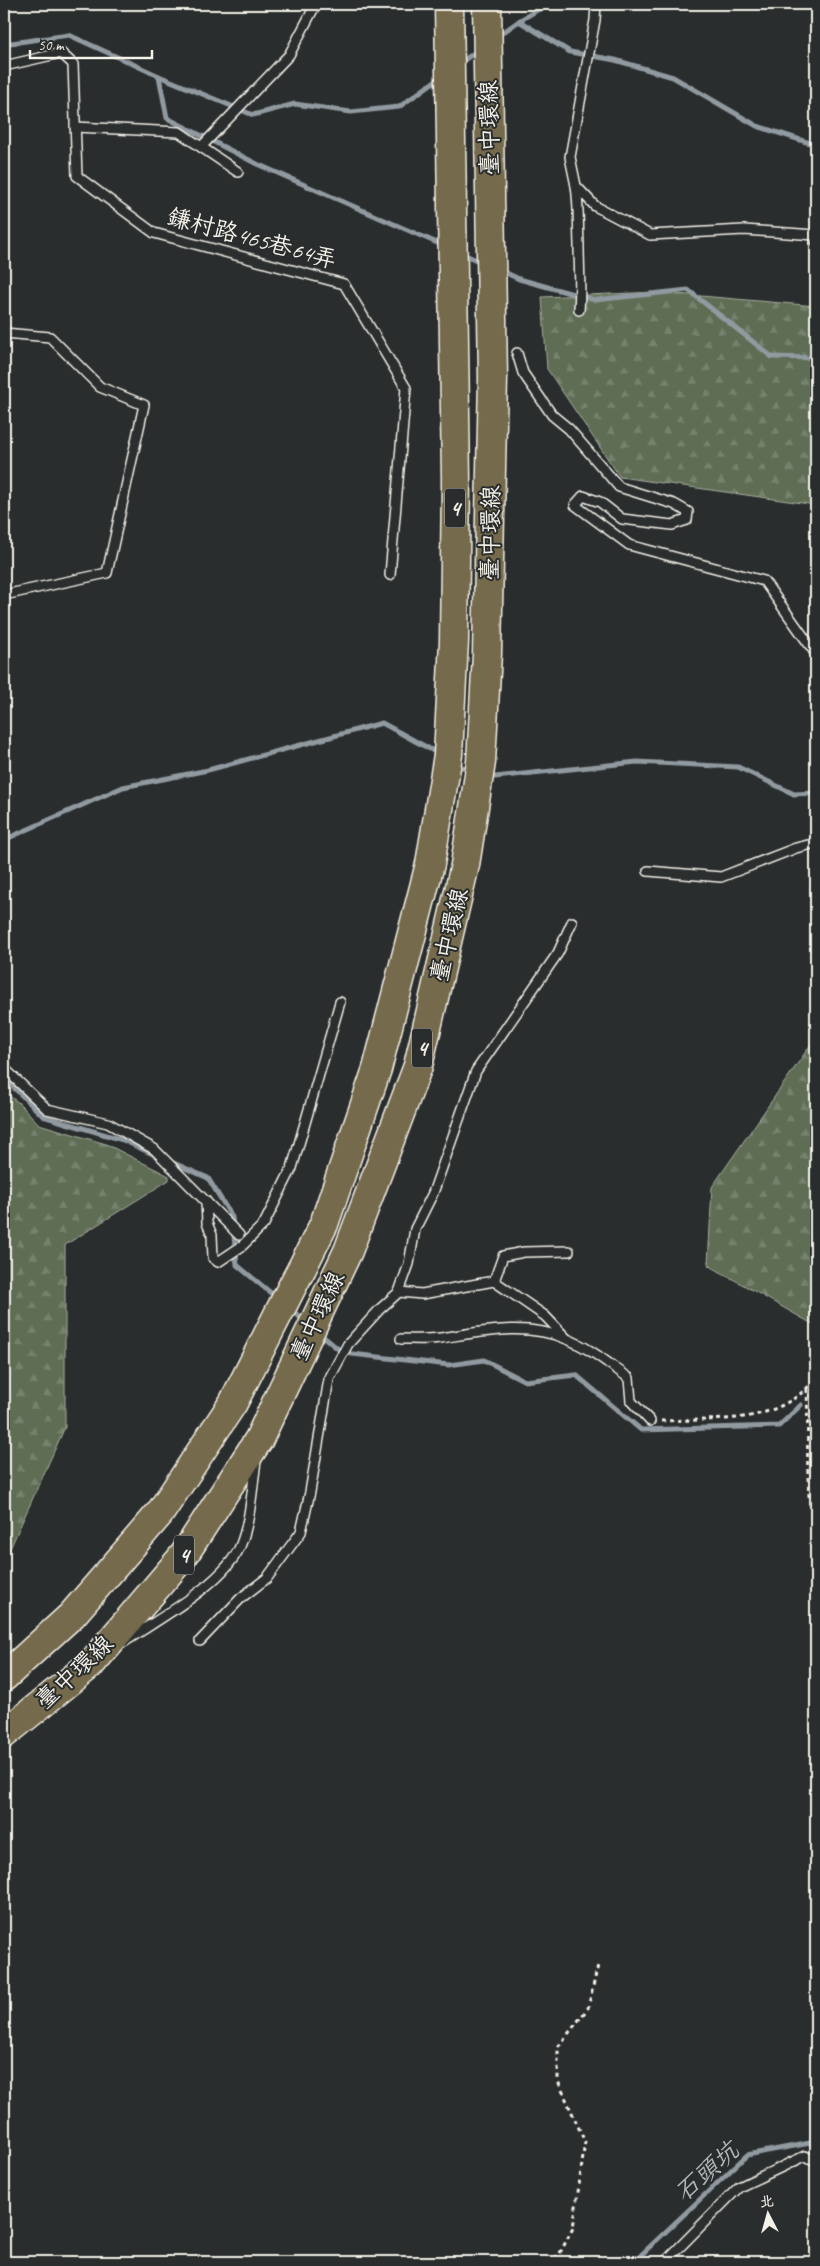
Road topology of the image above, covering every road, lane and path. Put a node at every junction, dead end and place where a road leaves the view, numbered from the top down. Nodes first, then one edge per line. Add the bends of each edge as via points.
1 (316, 4) edge
2 (449, 4) edge
3 (487, 4) edge
4 (596, 4) edge
5 (4, 66) edge
6 (75, 127) junction
7 (201, 147) junction
8 (238, 172) dead end
9 (576, 186) junction
10 (816, 237) edge
11 (578, 310) dead end
12 (4, 333) edge
13 (517, 353) dead end
14 (390, 575) dead end
15 (4, 595) edge
16 (816, 654) edge
17 (816, 843) edge
18 (648, 871) dead end
19 (572, 922) dead end
20 (340, 1002) dead end
21 (4, 1068) edge
22 (206, 1201) junction
23 (240, 1235) dead end
24 (569, 1251) dead end
25 (494, 1281) junction
26 (399, 1292) junction
27 (401, 1339) dead end
28 (567, 1339) junction
29 (816, 1379) edge
30 (807, 1389) junction
31 (650, 1421) joint
32 (259, 1439) junction
33 (816, 1543) edge
34 (200, 1641) dead end
35 (91, 1664) junction
36 (4, 1677) edge
37 (4, 1734) edge
38 (598, 1965) dead end
39 (816, 2161) edge
40 (547, 2262) edge
41 (665, 2262) edge

1 - 7 lane via 289,55
2 - 36 highway, 臺中環線 / 4 via 455,509 454,641 447,761 430,864 377,1069 324,1224 233,1403 160,1513 72,1615
3 - 32 highway, 臺中環線 / 4 via 493,378 487,654 479,776 465,864 418,1066 348,1251
4 - 9 lane via 570,156
5 - 6 lane, 鎌村路465巷64弄 via 62,53 74,64
6 - 7 lane via 179,132
6 - 14 lane, 鎌村路465巷64弄 via 77,176 154,233 344,284 406,388
7 - 8 lane
9 - 10 lane via 595,206 650,235 744,230
9 - 11 lane via 582,286
12 - 15 lane via 50,337 100,387 144,405 107,573
13 - 16 lane via 523,373 552,414 620,487 674,504 688,512 687,520 672,525 622,519 600,502 584,496 575,505 629,545 764,581
17 - 18 lane via 721,876
19 - 26 lane via 558,953 476,1071 433,1193 415,1229
20 - 22 lane via 292,1168 264,1224 242,1246 218,1262 213,1258
21 - 22 lane via 47,1110 108,1123 154,1149
22 - 23 lane
24 - 25 lane via 503,1256
25 - 26 lane via 422,1294
25 - 28 lane via 545,1316
26 - 34 lane via 348,1344 329,1379 301,1532 267,1578 242,1598
27 - 28 lane via 522,1329
28 - 31 lane via 629,1378 631,1401
29 - 30 path
30 - 31 path via 778,1409 752,1417
30 - 33 path via 810,1491
32 - 35 highway, 臺中環線 / 4 via 184,1555
32 - 35 lane via 247,1525 229,1564 184,1602
35 - 37 highway, 臺中環線 / 4
38 - 40 path via 588,2008 558,2048 558,2081 585,2142 573,2228 559,2255
39 - 41 lane via 806,2156 739,2187

